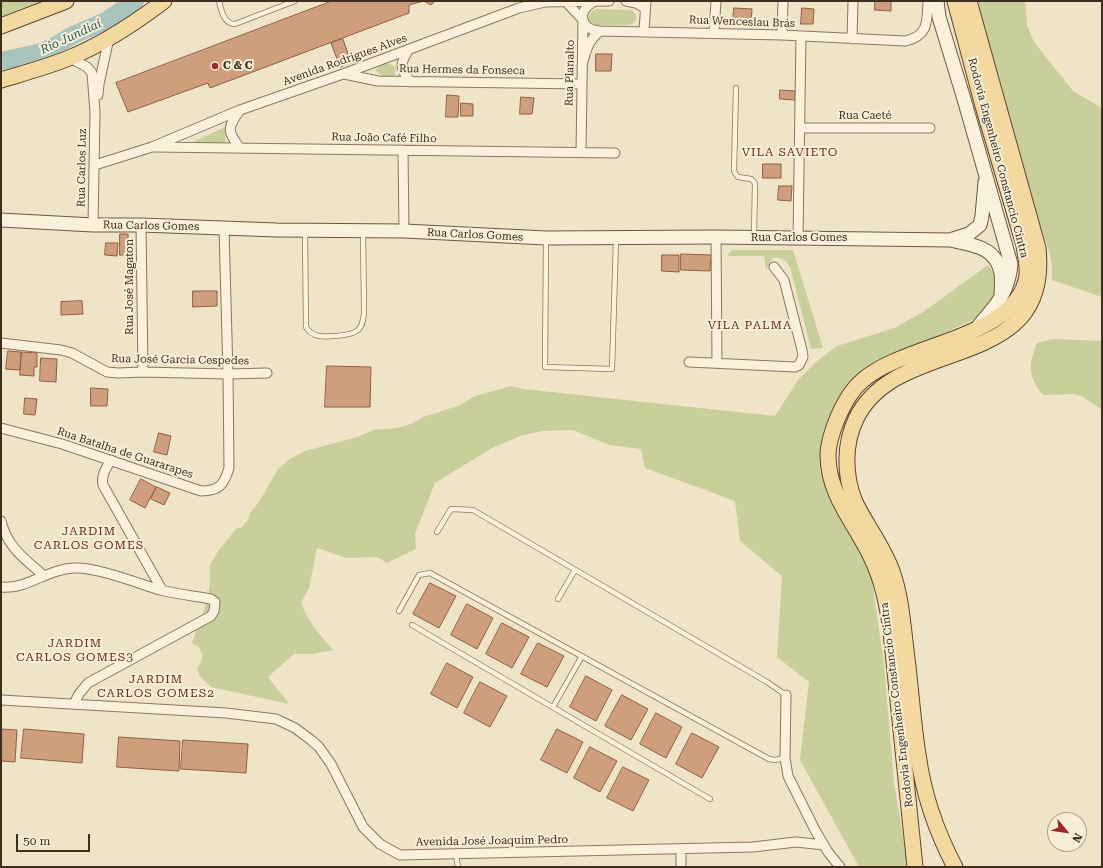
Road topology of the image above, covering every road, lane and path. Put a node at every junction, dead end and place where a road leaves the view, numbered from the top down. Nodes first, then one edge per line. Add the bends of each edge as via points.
1 (66, 1) edge
2 (164, 1) edge
3 (219, 1) edge
4 (295, 1) edge
5 (609, 1) edge
6 (626, 1) edge
7 (716, 1) edge
8 (783, 1) edge
9 (854, 1) edge
10 (928, 1) edge
11 (937, 1) edge
12 (955, 1) edge
13 (969, 1) edge
14 (566, 2) edge
15 (592, 2) edge
16 (645, 5) edge
17 (583, 20) junction
18 (1, 26) edge
19 (600, 31) junction
20 (644, 31) junction
21 (714, 33) junction
22 (782, 35) junction
23 (801, 36) junction
24 (109, 38) junction
25 (852, 39) junction
26 (409, 49) junction
27 (70, 58) junction
28 (582, 65) junction
29 (343, 74) junction
30 (1, 80) edge
31 (411, 82) junction
32 (582, 84) junction
33 (736, 88) dead end
34 (240, 110) junction
35 (95, 112) junction
36 (800, 128) junction
37 (930, 128) dead end
38 (152, 147) junction
39 (240, 148) junction
40 (403, 150) junction
41 (581, 152) junction
42 (615, 153) dead end
43 (94, 165) junction
44 (986, 175) junction
45 (1, 220) edge
46 (94, 225) junction
47 (142, 225) junction
48 (224, 228) junction
49 (305, 230) junction
50 (363, 230) junction
51 (404, 231) junction
52 (616, 237) junction
53 (716, 237) junction
54 (798, 237) junction
55 (546, 238) junction
56 (754, 238) junction
57 (950, 240) junction
58 (774, 267) dead end
59 (1001, 298) junction
60 (972, 332) junction
61 (1, 343) edge
62 (689, 362) dead end
63 (717, 363) junction
64 (143, 372) junction
65 (267, 373) dead end
66 (228, 374) junction
67 (1, 428) edge
68 (111, 460) junction
69 (1, 521) edge
70 (436, 532) dead end
71 (575, 570) junction
72 (43, 575) junction
73 (1, 587) edge
74 (162, 590) junction
75 (558, 599) dead end
76 (399, 612) dead end
77 (412, 625) dead end
78 (582, 656) junction
79 (786, 695) joint
80 (1, 700) edge
81 (74, 704) junction
82 (553, 707) junction
83 (785, 758) junction
84 (710, 799) dead end
85 (824, 845) junction
86 (681, 849) junction
87 (456, 854) junction
88 (458, 867) edge
89 (681, 867) edge
90 (840, 867) edge
91 (916, 867) edge
92 (955, 867) edge

1 - 18 main road
2 - 24 main road
3 - 4 lane via 226,21 231,24
5 - 15 street, Avenida Rodrigues Alves
6 - 16 street
7 - 21 street
8 - 22 street
9 - 25 street
10 - 25 street, Rua Wenceslau Brás via 927,23 920,35 914,39
11 - 44 main road via 939,17
12 - 60 main road, Rodovia Engenheiro Constancio Cintra via 1027,262 1027,275 1012,306 1002,315
13 - 92 main road, Rodovia Engenheiro Constancio Cintra via 1038,248 1040,263 1036,292 1027,310 1011,328 989,340 898,377 881,388 867,402 857,418 846,453 848,475 855,501 892,570 902,615 918,756 934,820
14 - 15 street, Avenida Rodrigues Alves
14 - 17 street
14 - 26 street, Avenida Rodrigues Alves via 545,2 519,8
15 - 17 street via 586,6
16 - 20 street
17 - 19 street via 586,27
17 - 28 street, Rua Planalto
19 - 20 street, Rua Wenceslau Brás
19 - 28 street via 588,46
20 - 21 street, Rua Wenceslau Brás
21 - 22 street, Rua Wenceslau Brás
22 - 23 street, Rua Wenceslau Brás
23 - 25 street, Rua Wenceslau Brás
23 - 36 street
24 - 27 main road
24 - 35 street, Rua Carlos Luz
26 - 29 street, Avenida Rodrigues Alves
26 - 31 street via 403,59 402,68
27 - 30 main road
27 - 35 street, Rua Carlos Luz via 87,67 92,73
28 - 32 street, Rua Planalto
29 - 31 street, Rua Hermes da Fonseca via 378,81
29 - 34 street, Avenida Rodrigues Alves
31 - 32 street, Rua Hermes da Fonseca
32 - 41 street, Rua Planalto
33 - 56 lane via 734,170 738,177 751,179 755,183
34 - 38 street, Avenida Rodrigues Alves
34 - 39 street via 230,129
35 - 43 street, Rua Carlos Luz
36 - 37 street, Rua Caeté
36 - 54 street
38 - 39 street, Rua João Café Filho
38 - 43 street, Avenida Rodrigues Alves
39 - 40 street, Rua João Café Filho
40 - 41 street, Rua João Café Filho
40 - 51 street
41 - 42 street, Rua João Café Filho
43 - 46 street, Rua Carlos Luz
44 - 57 main road via 980,224 970,234
44 - 59 main road via 1011,264 1007,288
45 - 46 main road, Rua Carlos Gomes
46 - 47 main road, Rua Carlos Gomes
47 - 48 main road, Rua Carlos Gomes
47 - 64 street, Rua José Magaton
48 - 49 main road, Rua Carlos Gomes
48 - 66 street
49 - 50 main road, Rua Carlos Gomes
49 - 50 lane via 306,327 309,332 318,336 337,336 360,330 364,313
50 - 51 main road, Rua Carlos Gomes
51 - 55 main road, Rua Carlos Gomes
52 - 53 main road, Rua Carlos Gomes
52 - 55 main road, Rua Carlos Gomes
52 - 55 lane via 612,369 545,366
53 - 56 main road, Rua Carlos Gomes
53 - 63 street
54 - 56 main road, Rua Carlos Gomes
54 - 57 main road, Rua Carlos Gomes
57 - 59 main road via 989,252 1001,273
58 - 63 street via 784,280 802,350 801,362 795,367
59 - 60 main road
60 - 91 main road, Rodovia Engenheiro Constancio Cintra via 887,363 863,380 842,406 832,431 828,454 835,493 872,560 885,598 890,623
61 - 64 street, Rua José Garcia Cespedes via 72,353 107,372
62 - 63 street
64 - 66 street, Rua José Garcia Cespedes
65 - 66 street, Rua José Garcia Cespedes
66 - 68 street, Rua Batalha de Guararapes via 229,468 226,479 220,486 211,491 201,492
67 - 68 street, Rua Batalha de Guararapes
68 - 74 street via 102,478 103,485
69 - 72 street via 9,542
70 - 71 lane via 451,509 472,510
71 - 75 lane
71 - 79 lane via 768,682
72 - 73 street via 20,586
72 - 74 street via 60,569 76,568
74 - 81 street via 211,599 215,602 214,611 210,616 88,683
76 - 78 lane via 419,574 430,573
77 - 82 lane
78 - 82 lane
78 - 83 lane via 769,759
79 - 83 street
80 - 81 street, Avenida José Joaquim Pedro
81 - 87 street, Avenida José Joaquim Pedro via 226,713 276,720 295,728 319,747 331,764 363,827 386,849 400,855
82 - 84 lane
83 - 85 street via 791,783
85 - 86 street, Avenida José Joaquim Pedro via 796,842 753,847
85 - 90 street
86 - 87 street, Avenida José Joaquim Pedro
86 - 89 street
87 - 88 lane

